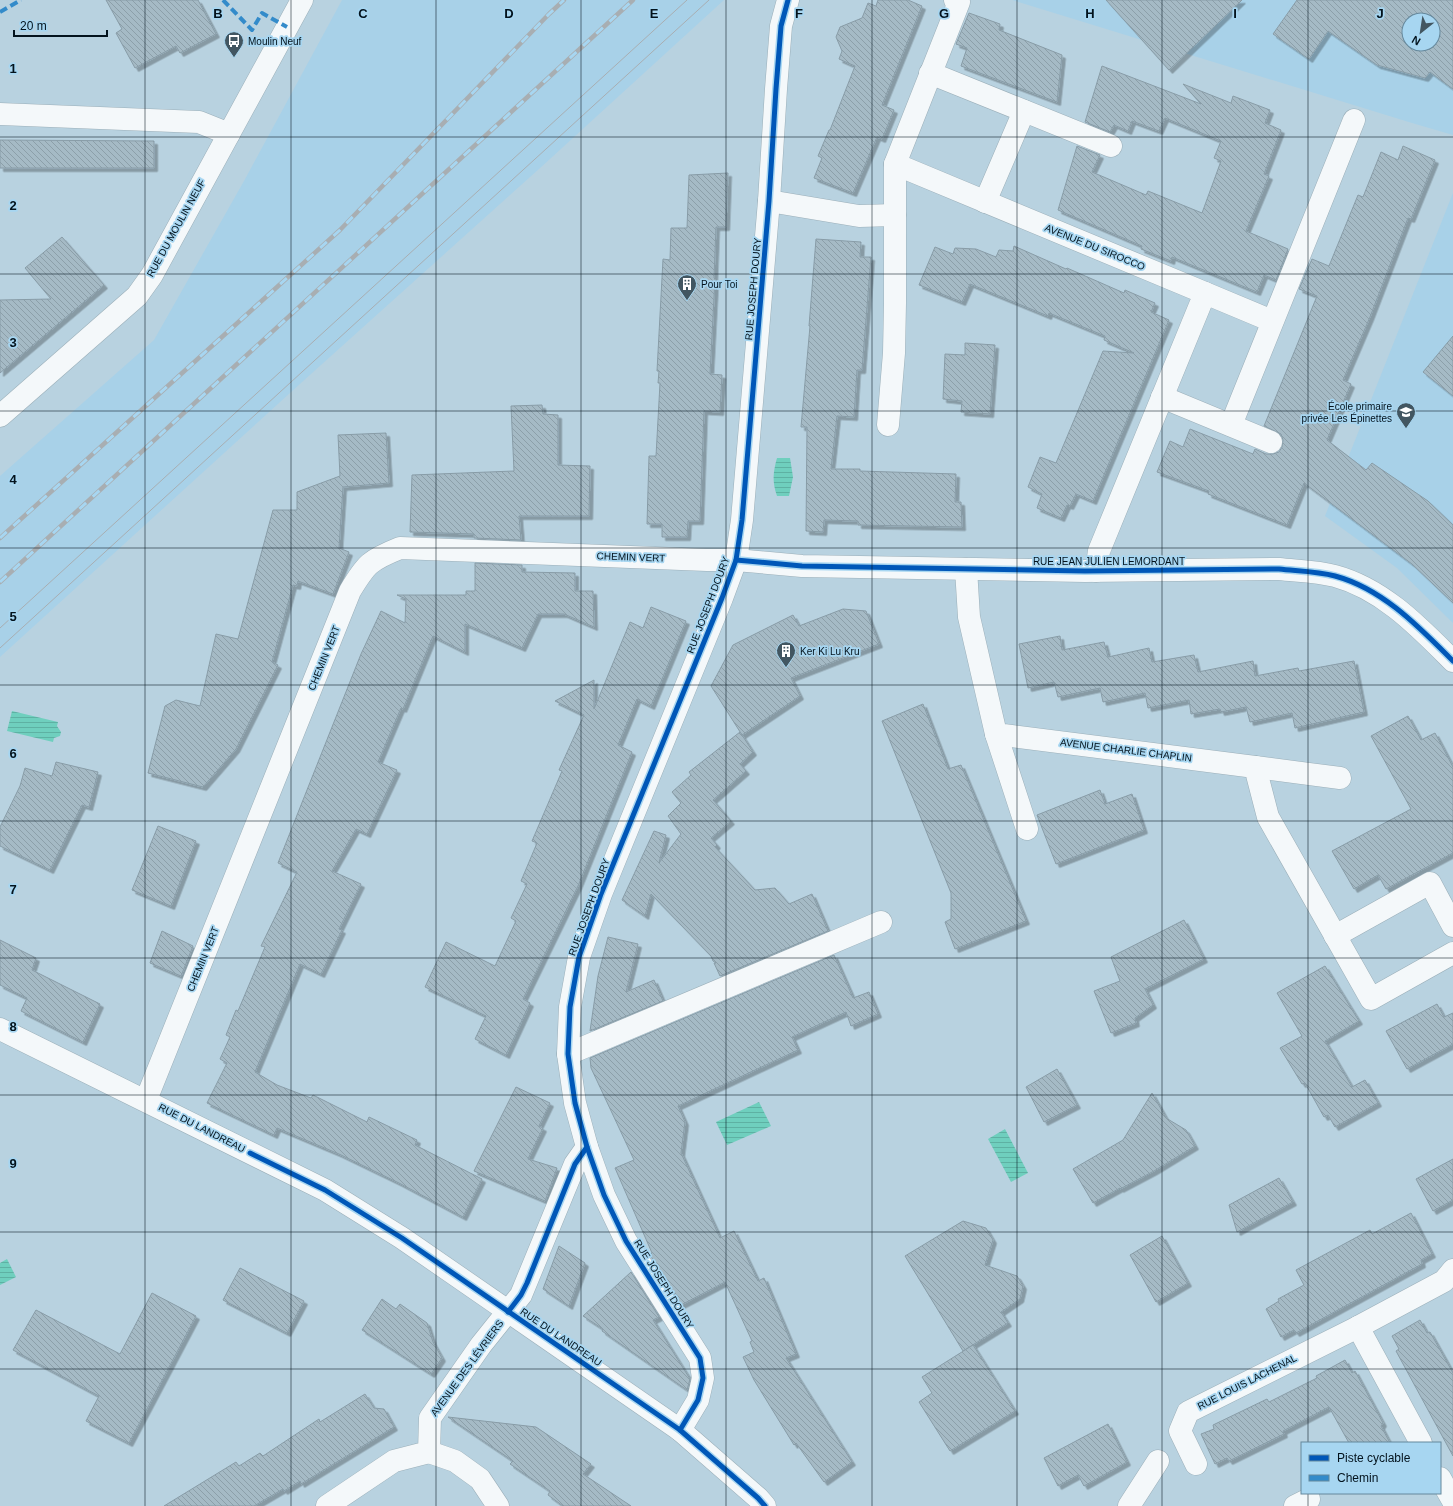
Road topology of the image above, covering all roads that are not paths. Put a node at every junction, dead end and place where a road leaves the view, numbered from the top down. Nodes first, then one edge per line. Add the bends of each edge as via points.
1 (302, 0) edge
2 (788, 0) edge
3 (955, 0) edge
4 (930, 73) junction
5 (1024, 111) junction
6 (0, 114) edge
7 (1354, 120) dead end
8 (229, 134) junction
9 (1111, 146) dead end
10 (895, 164) junction
11 (769, 201) junction
12 (985, 202) junction
13 (895, 216) junction
14 (1205, 293) junction
15 (1272, 321) junction
16 (1162, 397) junction
17 (0, 416) edge
18 (888, 425) dead end
19 (1231, 425) junction
20 (1271, 442) dead end
21 (736, 560) junction
22 (966, 569) junction
23 (1096, 571) junction
24 (1453, 661) edge
25 (996, 734) junction
26 (1255, 767) junction
27 (1340, 778) dead end
28 (1027, 829) dead end
29 (881, 922) dead end
30 (1453, 926) edge
31 (1335, 936) junction
32 (1453, 953) edge
33 (0, 1029) edge
34 (568, 1054) junction
35 (146, 1100) junction
36 (586, 1147) junction
37 (1453, 1270) edge
38 (508, 1312) junction
39 (1358, 1327) junction
40 (680, 1430) junction
41 (1420, 1442) edge
42 (429, 1452) junction
43 (1158, 1461) dead end
44 (1196, 1464) dead end
45 (1441, 1480) edge
46 (1453, 1502) edge
47 (327, 1506) edge
48 (498, 1506) edge
49 (765, 1506) edge
50 (1129, 1506) edge

1 - 8 street, RUE DU MOULIN NEUF
2 - 11 street, RUE JOSEPH DOURY via 781,34
3 - 4 street via 959,2
4 - 5 street
4 - 10 street
5 - 9 street
5 - 12 street
6 - 8 street via 198,122
7 - 15 street
8 - 17 street, RUE DU MOULIN NEUF via 152,275 137,296
10 - 12 street, AVENUE DU SIROCCO
10 - 13 street
11 - 13 street via 859,216
11 - 21 street, RUE JOSEPH DOURY via 742,520
12 - 14 street, AVENUE DU SIROCCO
13 - 18 street via 894,353
14 - 15 street, AVENUE DU SIROCCO
14 - 16 street
15 - 19 street
16 - 19 street
16 - 23 street via 1099,551
19 - 20 street
21 - 22 street, RUE JEAN JULIEN LEMORDANT via 802,566
21 - 34 street, RUE JOSEPH DOURY via 601,894 579,957 570,1007
21 - 35 street, CHEMIN VERT via 400,548 370,562 350,591
22 - 23 street, RUE JEAN JULIEN LEMORDANT
22 - 25 street via 969,617
23 - 24 street, RUE JEAN JULIEN LEMORDANT via 1280,570 1334,575 1382,598 1424,632
25 - 26 street, AVENUE CHARLIE CHAPLIN
25 - 28 street
26 - 27 street, AVENUE CHARLIE CHAPLIN
26 - 31 street via 1268,817
29 - 34 street
30 - 31 street via 1430,883
31 - 32 street via 1371,999
33 - 35 street, RUE DU LANDREAU
34 - 36 street, RUE JOSEPH DOURY via 575,1103
35 - 38 street, RUE DU LANDREAU via 325,1190 402,1238
36 - 38 street via 576,1164 527,1283
36 - 40 street, RUE JOSEPH DOURY via 604,1195 626,1241 700,1358 703,1378 698,1400
37 - 39 street, RUE LOUIS LACHENAL via 1444,1281
38 - 40 street, RUE DU LANDREAU
38 - 42 street, AVENUE DES LÉVRIERS via 481,1345 430,1418
39 - 41 street
39 - 44 street, RUE LOUIS LACHENAL via 1188,1412 1180,1431
40 - 49 street, RUE DU LANDREAU
42 - 47 street via 394,1461
42 - 48 street via 455,1461 480,1480
43 - 50 street
45 - 46 street

